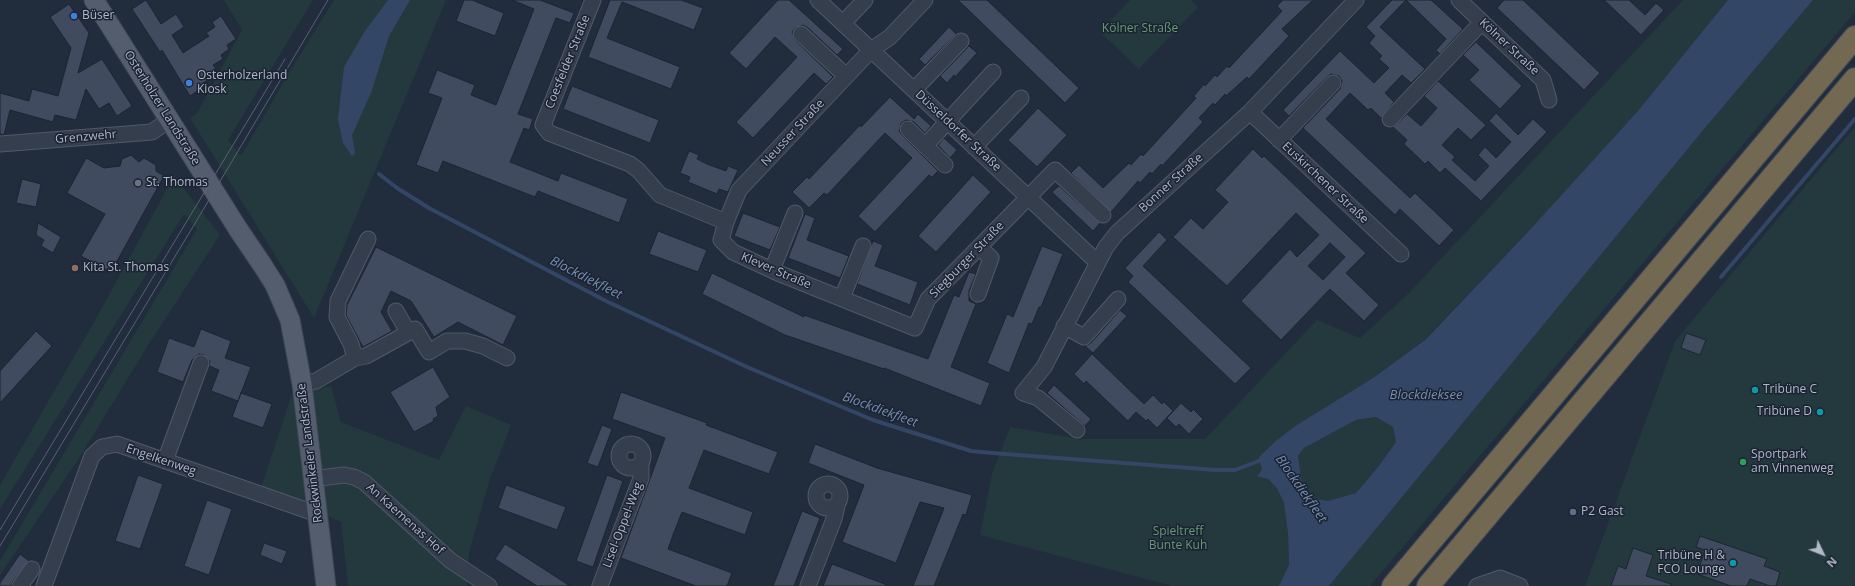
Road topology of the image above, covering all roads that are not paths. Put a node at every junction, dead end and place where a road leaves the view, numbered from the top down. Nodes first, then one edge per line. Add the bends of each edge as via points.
1 (94, 0) edge
2 (593, 0) edge
3 (818, 0) edge
4 (865, 0) edge
5 (925, 0) edge
6 (1356, 0) edge
7 (1459, 0) edge
8 (1482, 22) junction
9 (843, 23) junction
10 (800, 34) dead end
11 (1855, 37) edge
12 (961, 41) dead end
13 (871, 50) junction
14 (993, 72) dead end
15 (846, 76) junction
16 (1855, 78) edge
17 (1333, 83) dead end
18 (914, 90) junction
19 (1021, 98) dead end
20 (1548, 100) dead end
21 (1250, 112) junction
22 (1390, 119) dead end
23 (169, 120) junction
24 (947, 122) junction
25 (908, 129) dead end
26 (1280, 140) junction
27 (0, 144) edge
28 (925, 146) junction
29 (974, 147) junction
30 (945, 165) dead end
31 (1028, 197) junction
32 (795, 213) dead end
33 (1103, 215) dead end
34 (726, 222) junction
35 (368, 238) dead end
36 (863, 246) dead end
37 (979, 247) junction
38 (1401, 254) dead end
39 (1097, 262) junction
40 (772, 270) junction
41 (978, 294) dead end
42 (842, 298) junction
43 (1118, 299) dead end
44 (396, 311) dead end
45 (290, 320) joint
46 (1064, 326) junction
47 (915, 328) joint
48 (408, 332) junction
49 (355, 358) junction
50 (507, 358) dead end
51 (201, 363) dead end
52 (302, 384) junction
53 (1077, 430) dead end
54 (165, 461) junction
55 (641, 463) dead end
56 (312, 479) junction
57 (836, 506) dead end
58 (317, 514) junction
59 (32, 569) dead end
60 (20, 586) edge
61 (44, 586) edge
62 (326, 586) edge
63 (489, 586) edge
64 (600, 586) edge
65 (808, 586) edge
66 (1393, 586) edge
67 (1428, 586) edge
68 (1477, 586) edge
69 (1520, 586) edge

1 - 23 main road, Osterholzer Landstraße
2 - 34 street, Coesfelder Straße via 543,124 549,133 630,164 660,196
3 - 9 street, Düsseldorfer Straße
4 - 9 street
5 - 13 street, Neusser Straße via 890,37
6 - 21 street, Bonner Straße
7 - 8 street, Kölner Straße
8 - 20 street, Kölner Straße via 1543,80
8 - 22 street
9 - 13 street, Düsseldorfer Straße
10 - 15 street
11 - 66 highway
12 - 18 street
13 - 15 street, Neusser Straße
13 - 18 street, Düsseldorfer Straße
14 - 24 street
15 - 34 street, Neusser Straße via 739,190
16 - 67 highway
17 - 26 street
18 - 24 street, Düsseldorfer Straße
19 - 29 street
21 - 26 street, Euskirchener Straße
21 - 39 street, Bonner Straße via 1117,233
23 - 27 street, Grenzwehr via 152,132
23 - 45 main road, Osterholzer Landstraße via 275,285
24 - 28 street
24 - 29 street, Düsseldorfer Straße
25 - 28 street
26 - 38 street, Euskirchener Straße
28 - 30 street
29 - 31 street, Düsseldorfer Straße
31 - 33 street, Siegburger Straße via 1055,170
31 - 37 street, Siegburger Straße
31 - 39 street, Düsseldorfer Straße
32 - 40 street
34 - 40 street, Klever Straße via 721,240 732,252
35 - 49 street via 338,301 337,317
36 - 42 street
37 - 41 street via 991,258
37 - 47 street, Siegburger Straße via 928,299
39 - 46 street, Bonner Straße
40 - 42 street, Klever Straße
42 - 47 street, Klever Straße
43 - 46 street via 1084,337
44 - 48 street
45 - 52 main road, Rockwinkeler Landstraße
46 - 53 street, Bonner Straße via 1044,367 1023,393 1038,398
48 - 49 street via 366,356
48 - 50 street via 415,329 429,352 447,341 465,341
49 - 52 street via 316,381
51 - 54 street
52 - 56 main road, Rockwinkeler Landstraße
54 - 58 street, Engelkenweg
54 - 61 street, Engelkenweg via 117,444 102,447 92,456
55 - 64 street, Lisel-Oppel-Weg via 641,478
56 - 58 main road, Rockwinkeler Landstraße
56 - 63 street, An Kaemenas Hof via 344,475 364,482 451,561
57 - 65 street via 834,519
58 - 62 main road, Rockwinkeler Landstraße
59 - 60 street
68 - 69 street via 1500,578

